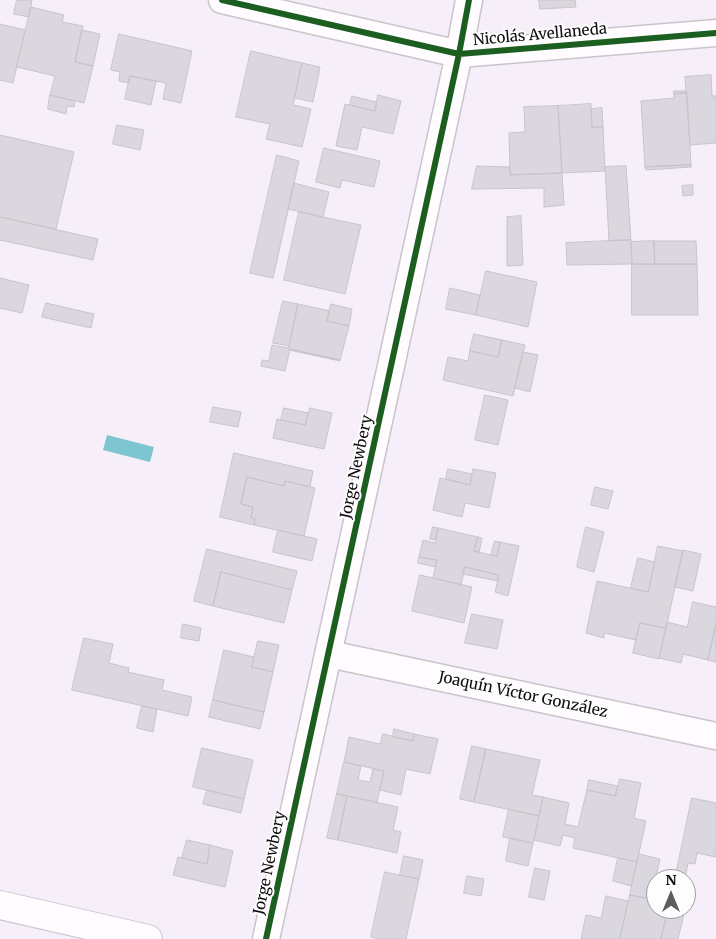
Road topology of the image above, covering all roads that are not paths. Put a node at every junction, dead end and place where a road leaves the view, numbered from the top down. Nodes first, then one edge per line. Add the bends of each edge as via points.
1 (222, 0) edge
2 (470, 0) edge
3 (716, 33) edge
4 (459, 54) junction
5 (329, 654) junction
6 (716, 736) edge
7 (0, 905) edge
8 (148, 939) edge
9 (266, 939) edge

1 - 4 street, Nicolás Avellaneda
2 - 4 street, Jorge Newbery
3 - 4 street, Nicolás Avellaneda
4 - 5 street, Jorge Newbery
5 - 6 street, Joaquín Víctor González
5 - 9 street, Jorge Newbery
7 - 8 main road

